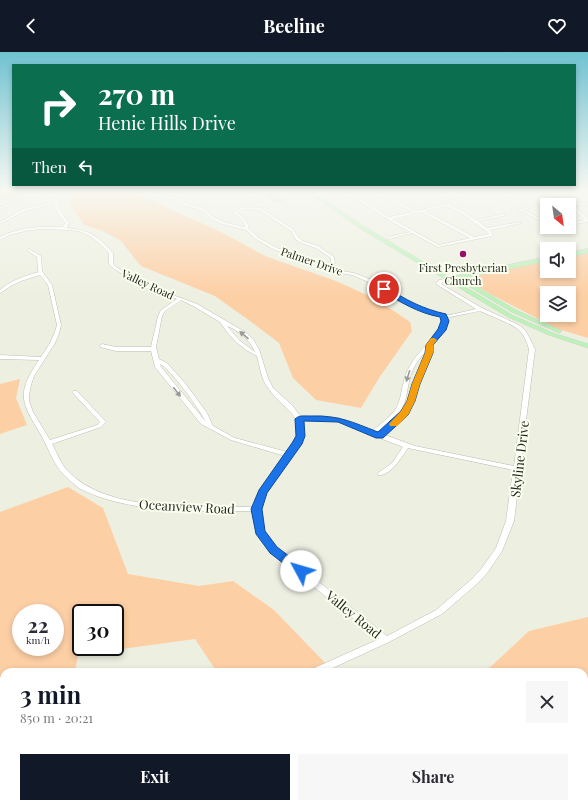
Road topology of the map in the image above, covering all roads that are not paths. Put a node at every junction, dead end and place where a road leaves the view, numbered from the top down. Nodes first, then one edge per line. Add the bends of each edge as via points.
1 (66, 225) edge
2 (231, 225) edge
3 (247, 225) edge
4 (285, 225) edge
5 (358, 225) edge
6 (369, 225) edge
7 (401, 225) edge
8 (449, 225) edge
9 (481, 225) edge
10 (510, 225) edge
11 (361, 227) junction
12 (64, 229) junction
13 (245, 229) junction
14 (488, 230) junction
15 (413, 232) junction
16 (389, 238) junction
17 (473, 238) junction
18 (0, 239) edge
19 (29, 250) dead end
20 (588, 251) edge
21 (576, 254) edge
22 (540, 260) edge
23 (326, 267) junction
24 (42, 273) junction
25 (457, 277) junction
26 (449, 279) junction
27 (0, 292) edge
28 (180, 299) junction
29 (480, 309) junction
30 (443, 316) junction
31 (222, 321) junction
32 (588, 340) edge
33 (430, 345) junction
34 (102, 346) dead end
35 (588, 346) edge
36 (154, 349) junction
37 (258, 355) junction
38 (0, 357) edge
39 (43, 359) junction
40 (75, 392) dead end
41 (299, 419) junction
42 (376, 435) junction
43 (48, 443) junction
44 (407, 446) junction
45 (289, 455) junction
46 (518, 469) junction
47 (380, 474) dead end
48 (256, 509) junction
49 (386, 640) junction
50 (327, 668) edge

1 - 12 street
2 - 13 street, Palmer Drive
3 - 13 street
4 - 23 street via 292,230 297,239 333,258 333,263
5 - 11 main road
6 - 16 main road
7 - 15 street
8 - 17 street
9 - 14 street
10 - 14 street
11 - 16 main road
11 - 26 main road
12 - 18 street, Valley Road via 26,230 11,233
12 - 28 street, Valley Road via 81,231 93,236 111,253 115,268 158,291
13 - 23 street, Palmer Drive via 276,249
14 - 17 street via 491,235
15 - 16 street
15 - 17 street via 438,246
16 - 25 main road
19 - 24 street, Oceanview Road via 39,256
20 - 21 main road
22 - 25 main road
23 - 30 street, Palmer Drive via 375,283 406,303
24 - 27 street via 16,280
24 - 39 street, Oceanview Road via 50,285 59,325 58,332
25 - 26 main road
25 - 32 main road via 528,318
26 - 29 street, Skyline Drive via 438,284
26 - 35 main road via 528,325
28 - 31 street, Valley Road
28 - 36 street via 163,310
29 - 30 street, Palmer Drive via 457,316
29 - 46 street, Skyline Drive via 506,320 523,331 532,349
30 - 33 street via 445,321 442,330
31 - 37 street, Valley Road via 240,343
37 -> 31 street, Valley Road via 253,343
33 -> 42 street via 423,351 408,375 401,406
33 - 42 street via 405,413
34 - 36 street
36 - 45 street via 158,367 203,423 232,439
37 - 41 street, Valley Road via 271,388 292,408
38 - 39 street
39 - 43 street, Oceanview Road via 29,381 26,401
40 - 43 street via 102,422 99,426
41 - 42 street via 339,420
41 - 45 street via 301,436
42 - 44 street
43 - 48 street, Oceanview Road via 65,472 80,485 115,500 163,507
44 - 46 street
44 - 47 street via 394,464
45 - 48 street via 262,493
46 - 49 street, Skyline Drive via 510,521 499,548 485,570 439,612
48 - 49 street, Valley Road via 260,532 274,550
49 - 50 street, Skyline Drive

